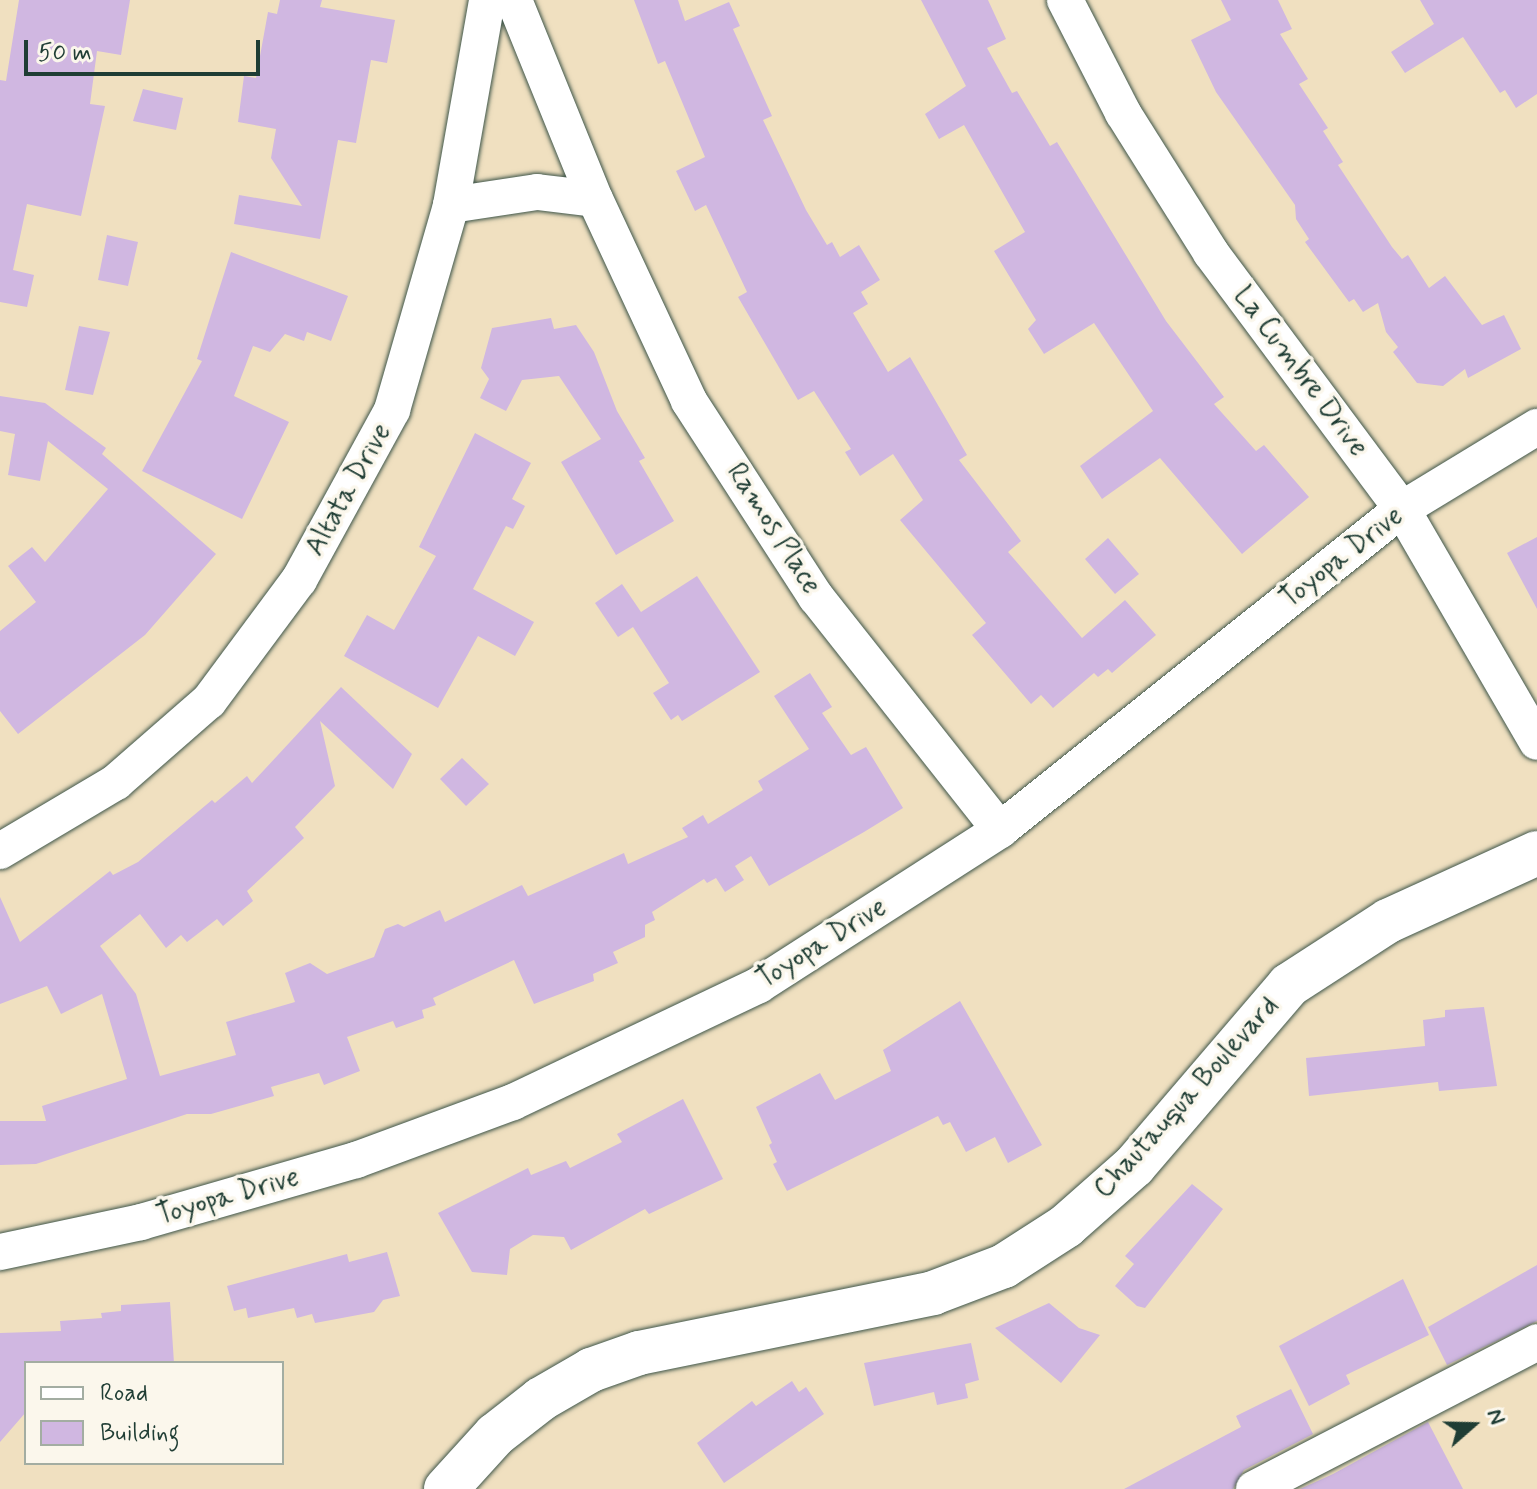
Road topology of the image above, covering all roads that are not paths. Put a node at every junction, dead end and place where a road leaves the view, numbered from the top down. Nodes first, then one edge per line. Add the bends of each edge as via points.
1 (487, 0) edge
2 (514, 0) edge
3 (1065, 0) edge
4 (595, 199) junction
5 (451, 205) junction
6 (1537, 427) edge
7 (1402, 509) junction
8 (1537, 742) edge
9 (1000, 830) junction
10 (0, 851) edge
11 (1537, 853) edge
12 (0, 1252) edge
13 (1537, 1342) edge
14 (446, 1489) edge
15 (1254, 1489) edge

1 - 5 street, Altata Drive
2 - 4 street, Ramos Place
3 - 7 street, La Cumbre Drive via 1123,113 1211,253
4 - 5 street via 537,192
4 - 9 street, Ramos Place via 689,401 816,597
5 - 10 street, Altata Drive via 392,410 299,580 209,701 116,782
6 - 7 street, Toyopa Drive
7 - 8 street, La Cumbre Drive
7 - 9 street, Toyopa Drive
9 - 12 street, Toyopa Drive via 759,985 513,1102 325,1169 141,1222
11 - 14 street, Chautauqua Boulevard via 1388,921 1289,985 1134,1166 1066,1226 1004,1266 933,1293 639,1353 591,1370 541,1399 495,1435
13 - 15 street

